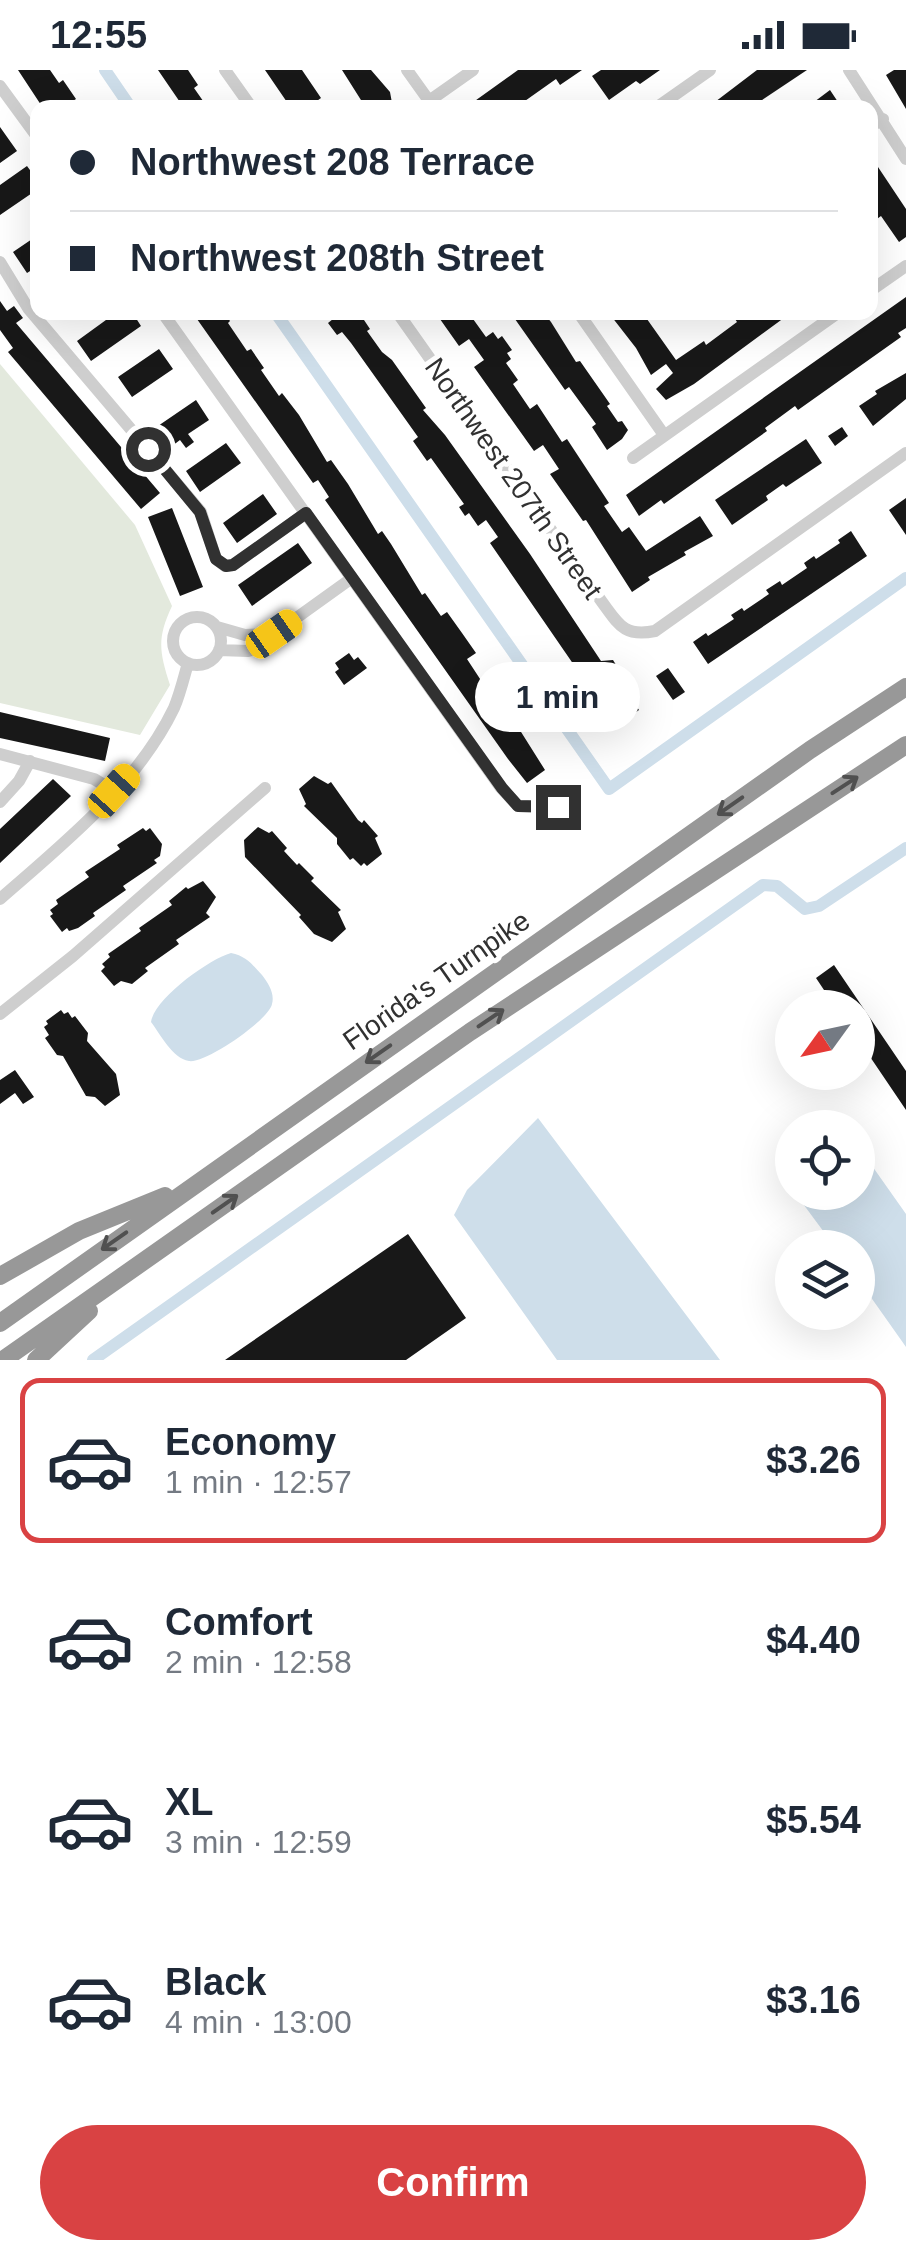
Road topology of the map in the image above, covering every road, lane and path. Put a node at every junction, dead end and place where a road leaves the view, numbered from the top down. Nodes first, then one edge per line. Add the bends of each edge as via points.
1 (225, 70) edge
2 (408, 70) edge
3 (474, 70) edge
4 (710, 70) edge
5 (849, 70) edge
6 (0, 86) edge
7 (246, 100) edge
8 (429, 100) edge
9 (437, 100) edge
10 (667, 100) edge
11 (864, 100) edge
12 (878, 125) edge
13 (30, 127) edge
14 (906, 158) edge
15 (0, 262) edge
16 (906, 266) edge
17 (878, 285) edge
18 (30, 301) edge
19 (45, 320) edge
20 (168, 320) edge
21 (402, 320) edge
22 (584, 320) edge
23 (829, 320) edge
24 (664, 435) junction
25 (906, 454) edge
26 (633, 458) dead end
27 (306, 513) junction
28 (352, 578) junction
29 (216, 627) junction
30 (274, 634) junction
31 (219, 650) junction
32 (188, 663) junction
33 (906, 674) edge
34 (906, 687) edge
35 (906, 745) edge
36 (810, 750) junction
37 (0, 754) edge
38 (30, 760) junction
39 (266, 788) dead end
40 (114, 791) junction
41 (0, 802) edge
42 (558, 807) dead end
43 (0, 898) edge
44 (0, 1014) edge
45 (193, 1185) junction
46 (145, 1260) junction
47 (0, 1276) edge
48 (0, 1322) edge
49 (4, 1360) edge
50 (36, 1360) edge

1 - 7 street
2 - 8 street
3 - 9 street
4 - 10 street
5 - 11 street
6 - 13 street
12 - 14 street
15 - 18 street
16 - 17 street
19 - 27 street via 200,512 216,559 233,565
20 - 27 street
21 - 25 street, Northwest 207th Street via 622,629 638,634 655,631
22 - 24 street
23 - 24 street
24 - 26 street
27 - 28 street
28 - 30 street
28 - 42 street via 518,806
29 - 30 street via 245,636
29 - 31 street
29 - 32 street via 196,617 181,623 174,646
30 - 31 street via 248,651
31 - 32 street via 203,664
32 - 40 street via 158,737
33 - 36 highway
34 - 36 highway, Florida's Turnpike
46 -> 35 highway via 470,1032
36 -> 45 highway, Florida's Turnpike
37 - 38 street
38 - 40 street
38 - 41 street
39 - 44 street
40 - 43 street
45 - 47 highway via 79,1231
45 -> 48 highway, Florida's Turnpike
46 - 49 highway
46 - 50 highway

